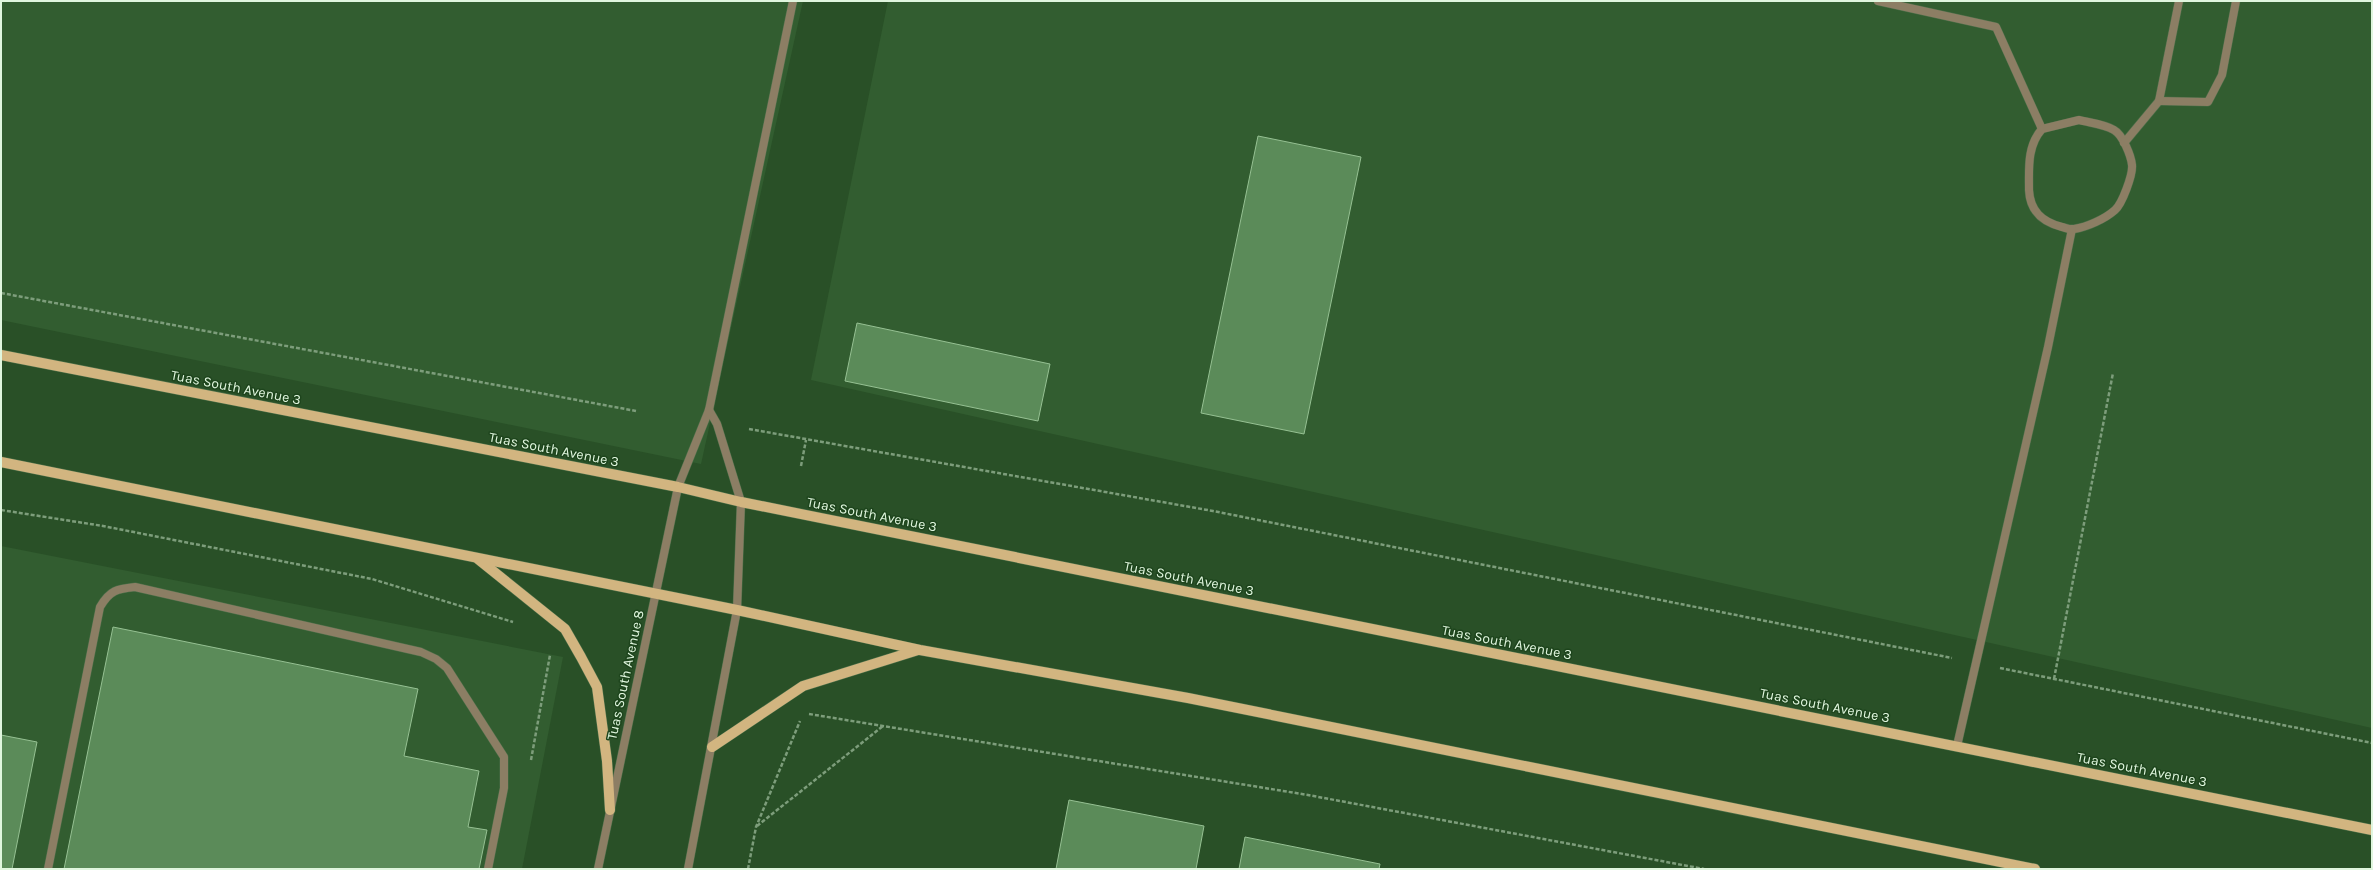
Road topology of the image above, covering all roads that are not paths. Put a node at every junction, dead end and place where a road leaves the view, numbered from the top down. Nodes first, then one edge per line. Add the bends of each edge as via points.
1 (793, 1) edge
2 (1878, 1) edge
3 (2179, 1) edge
4 (2236, 1) edge
5 (2160, 101) junction
6 (2042, 129) junction
7 (2124, 143) junction
8 (2072, 229) junction
9 (1, 355) edge
10 (709, 410) junction
11 (1, 462) edge
12 (678, 487) junction
13 (741, 502) junction
14 (476, 558) junction
15 (655, 594) junction
16 (737, 610) junction
17 (920, 650) junction
18 (1957, 746) junction
19 (712, 747) junction
20 (610, 810) junction
21 (2372, 830) edge
22 (48, 869) edge
23 (488, 869) edge
24 (598, 869) edge
25 (688, 869) edge
26 (2035, 869) edge

1 - 10 street, Tuas South Avenue 8
2 - 6 street via 1996,27
3 - 5 street
4 - 5 street via 2222,75 2208,102
5 - 7 street
6 - 7 street via 2079,120 2115,131
6 - 8 street via 2033,143 2029,163 2029,195 2032,207 2040,218
7 - 8 street via 2132,166 2124,196 2116,209 2104,218
8 - 18 street
9 - 12 main road, Tuas South Avenue 3
10 - 12 street, Tuas South Avenue 8
10 - 13 street via 717,424
11 - 14 main road
12 - 13 main road, Tuas South Avenue 3
12 - 15 street, Tuas South Avenue 8
13 - 16 street
13 - 18 main road, Tuas South Avenue 3
14 - 15 main road
14 - 20 main road via 565,629 597,687 607,761
15 - 16 main road
15 - 20 street, Tuas South Avenue 8
16 - 17 main road
16 - 19 street
17 - 19 main road via 803,686
17 - 26 main road via 1195,700
18 - 21 main road, Tuas South Avenue 3
19 - 25 street
20 - 24 street, Tuas South Avenue 8
22 - 23 street via 100,607 107,594 135,587 421,652 436,659 447,668 504,757 504,788

